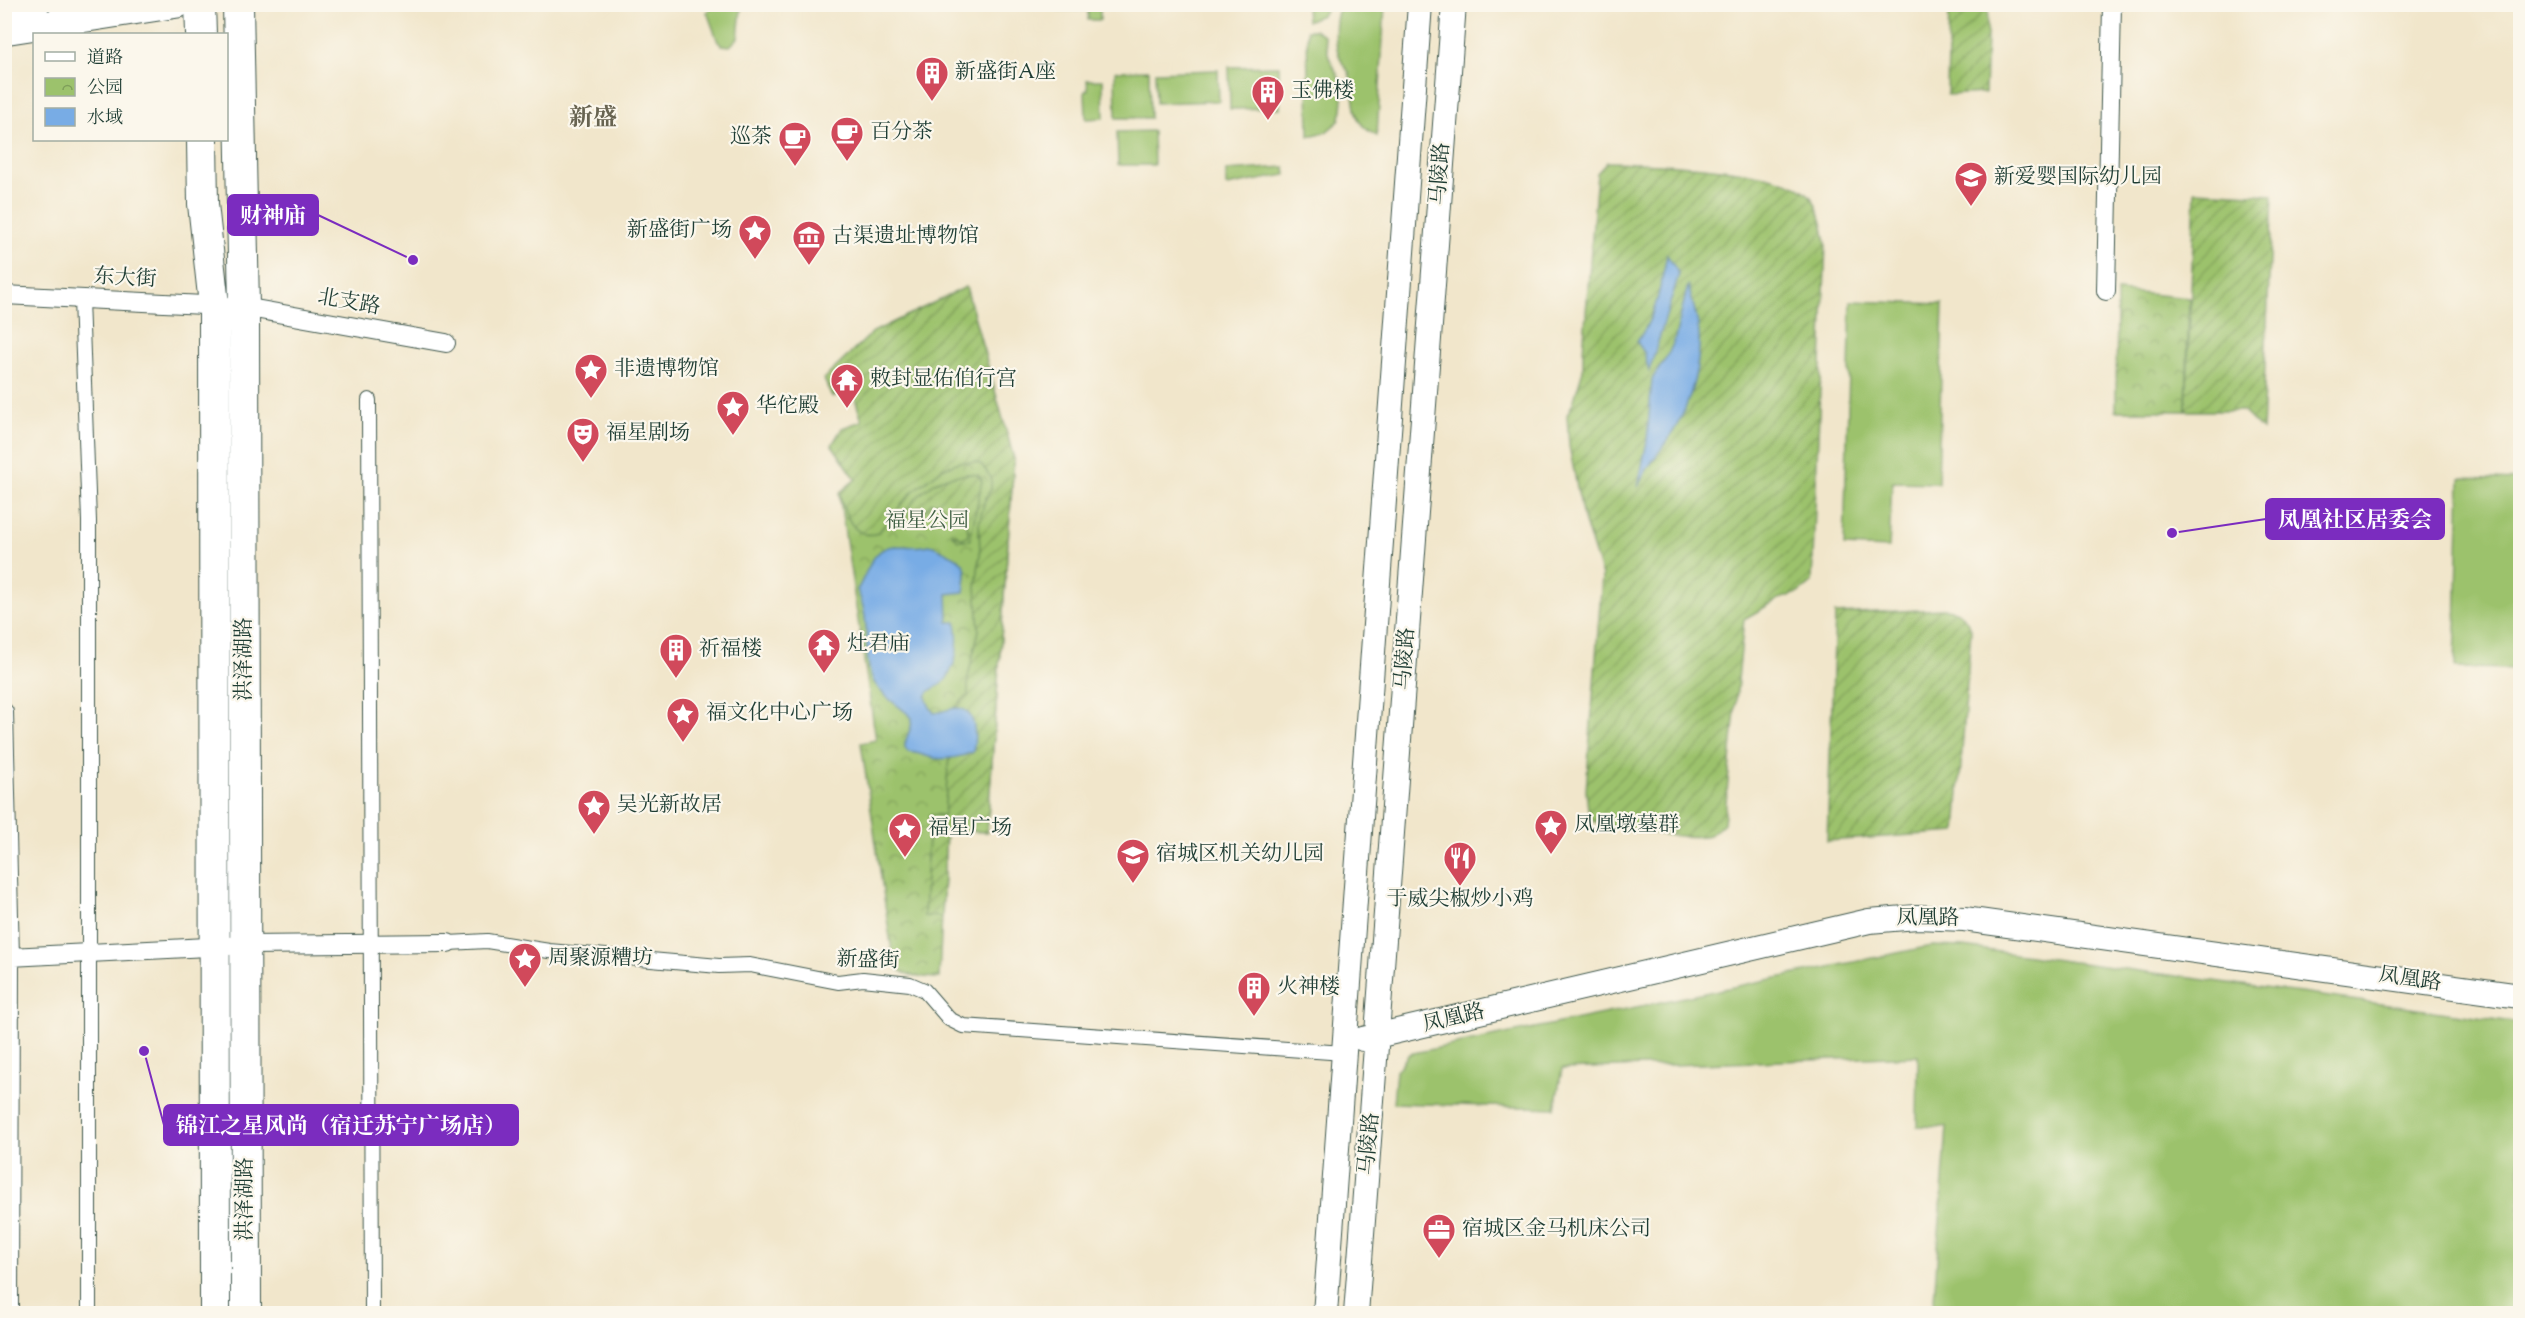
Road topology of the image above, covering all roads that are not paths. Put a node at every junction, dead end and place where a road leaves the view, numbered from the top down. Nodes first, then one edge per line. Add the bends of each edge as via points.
1 (36, 4) edge
2 (178, 4) edge
3 (200, 4) edge
4 (238, 4) edge
5 (1420, 4) edge
6 (1454, 4) edge
7 (2112, 4) edge
8 (4, 9) edge
9 (4, 31) edge
10 (201, 33) edge
11 (202, 141) edge
12 (2106, 291) dead end
13 (4, 296) edge
14 (81, 299) junction
15 (214, 304) junction
16 (244, 307) junction
17 (446, 344) dead end
18 (369, 400) dead end
19 (4, 712) edge
20 (448, 943) joint
21 (371, 944) junction
22 (246, 945) junction
23 (216, 947) junction
24 (89, 953) junction
25 (10, 957) junction
26 (2520, 996) edge
27 (1378, 1037) junction
28 (1345, 1047) junction
29 (9, 1314) edge
30 (89, 1314) edge
31 (215, 1314) edge
32 (246, 1314) edge
33 (372, 1314) edge
34 (1325, 1314) edge
35 (1356, 1314) edge

1 - 8 main road
2 - 9 main road
3 - 10 main road
4 - 16 main road, 洪泽湖路
5 - 28 street, 马陵路
6 - 27 street, 马陵路
7 - 12 street
11 - 15 main road, 洪泽湖路 via 203,204
13 - 14 street, 东大街
14 - 15 street, 东大街
14 - 24 street via 89,520
15 - 16 street, 东大街
15 - 23 main road, 洪泽湖路
16 - 17 street, 北支路
16 - 22 main road, 洪泽湖路
18 - 21 street
19 - 25 street
20 - 21 street
20 - 28 street, 新盛街 via 487,941 549,951 719,966 750,965 838,982 863,979 910,984 924,990 949,1019 963,1026
21 - 22 street
21 - 33 street
22 - 23 street
22 - 32 main road, 洪泽湖路
23 - 24 street
23 - 31 main road, 洪泽湖路
24 - 25 street
24 - 30 street
25 - 29 street
26 - 27 street, 凤凰路 via 1988,922 1917,917 1869,921
27 - 28 street, 凤凰路
27 - 35 street, 马陵路
28 - 34 street, 马陵路

